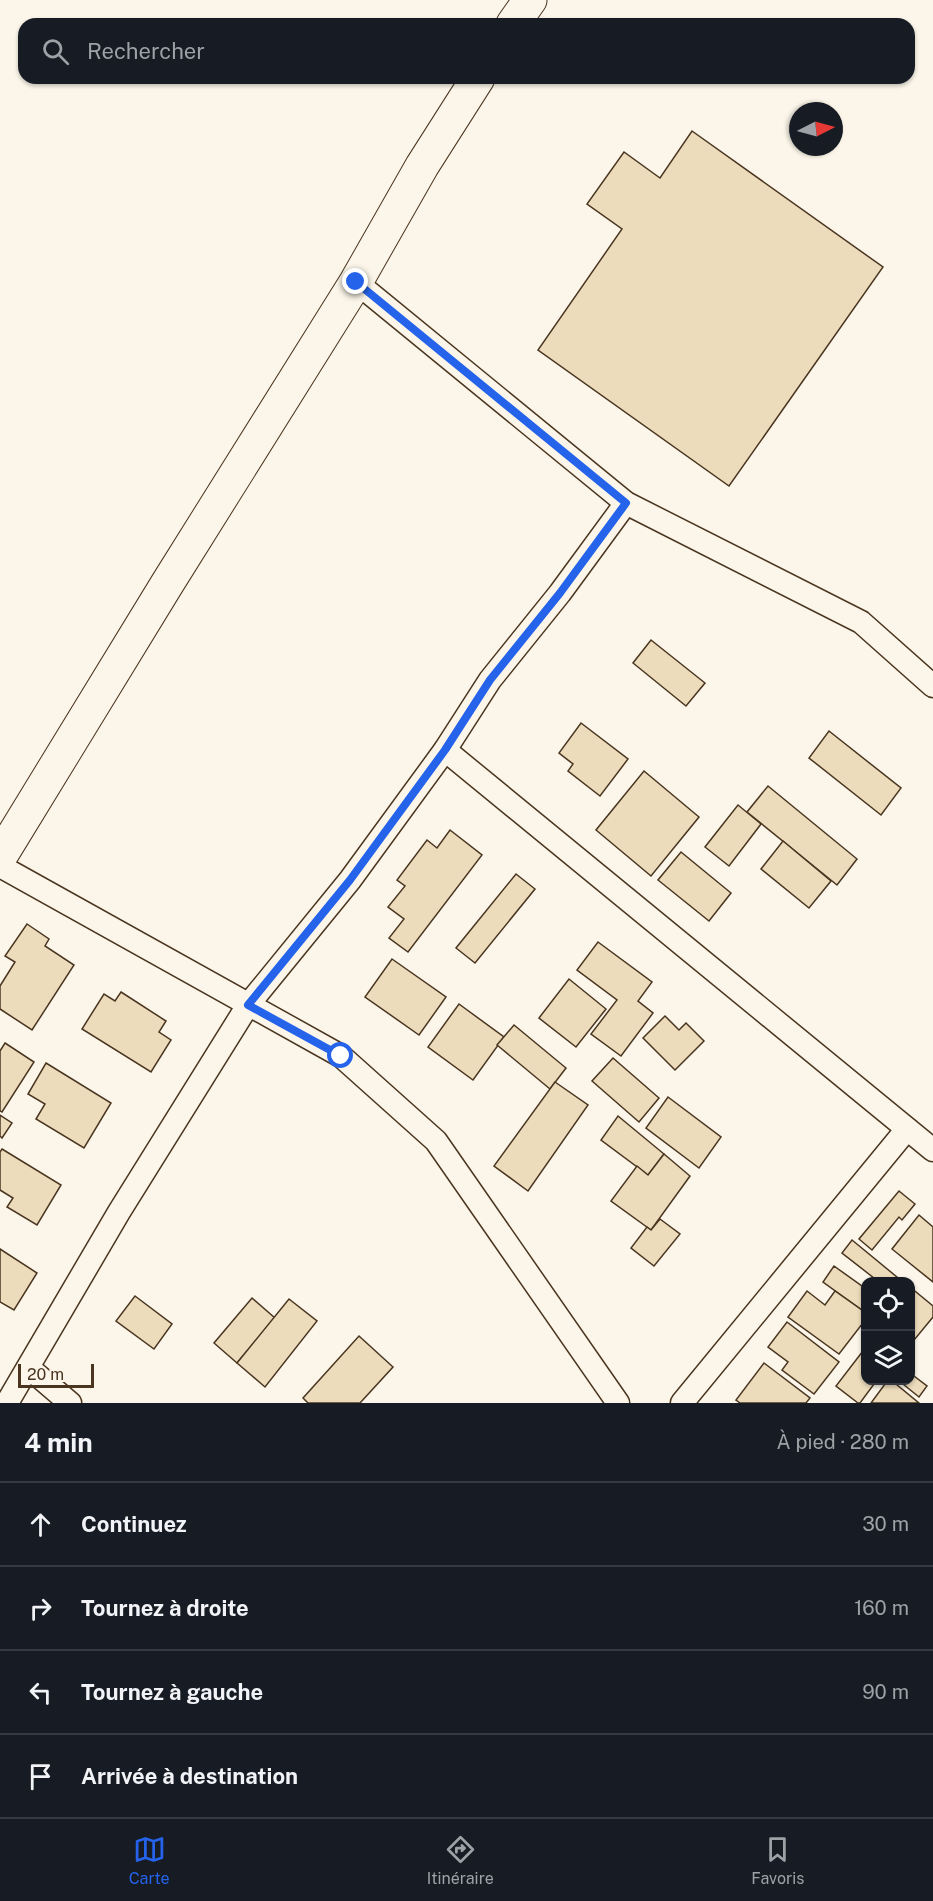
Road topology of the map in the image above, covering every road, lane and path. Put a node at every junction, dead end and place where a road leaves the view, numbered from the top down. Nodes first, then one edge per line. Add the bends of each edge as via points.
1 (530, 0) edge
2 (517, 18) edge
3 (474, 84) edge
4 (356, 282) junction
5 (626, 503) junction
6 (933, 686) edge
7 (445, 750) junction
8 (0, 856) edge
9 (0, 866) edge
10 (248, 1005) junction
11 (907, 1129) junction
12 (933, 1150) edge
13 (29, 1368) junction
14 (7, 1403) edge
15 (70, 1403) edge
16 (618, 1403) edge
17 (682, 1403) edge

1 - 2 main road
3 - 4 main road
4 - 5 street
4 - 8 main road
5 - 6 street via 861,622
5 - 7 street via 490,680
7 - 10 street via 350,880
7 - 11 street
9 - 10 street
10 - 13 street via 119,1212
10 - 16 street via 341,1056 436,1141
11 - 12 street
11 - 17 street
13 - 14 street
13 - 15 street

